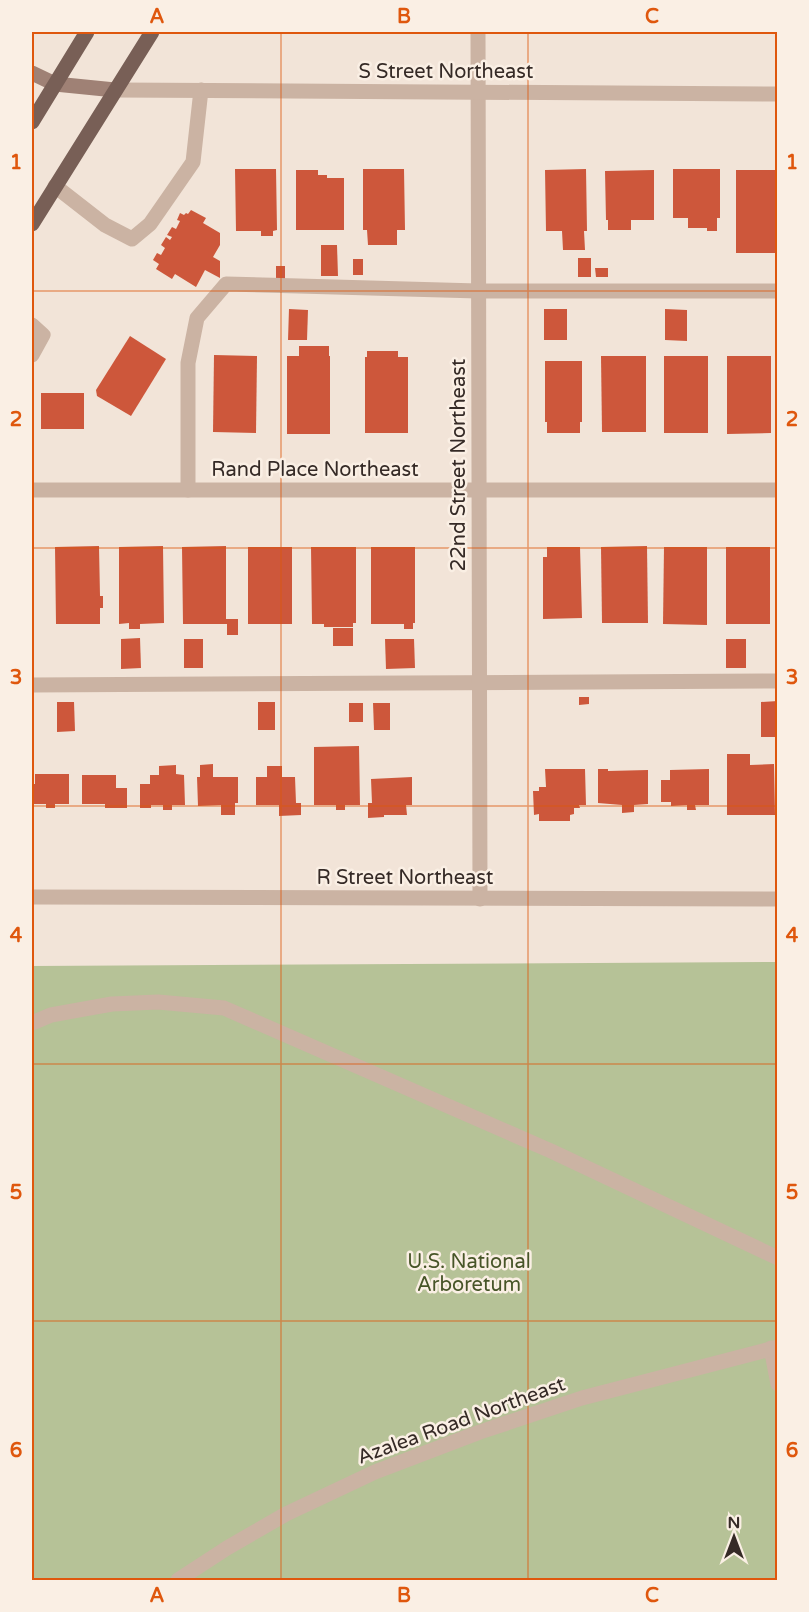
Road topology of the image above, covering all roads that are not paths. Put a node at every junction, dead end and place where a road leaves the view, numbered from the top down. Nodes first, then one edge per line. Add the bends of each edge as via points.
1 (87, 32) edge
2 (152, 32) edge
3 (478, 32) edge
4 (32, 73) edge
5 (55, 84) junction
6 (115, 90) junction
7 (201, 90) junction
8 (477, 92) junction
9 (777, 94) edge
10 (32, 122) edge
11 (55, 186) junction
12 (32, 224) edge
13 (478, 291) junction
14 (777, 291) edge
15 (32, 325) edge
16 (32, 355) edge
17 (32, 490) edge
18 (188, 490) junction
19 (479, 490) junction
20 (777, 490) edge
21 (777, 681) edge
22 (480, 682) junction
23 (32, 685) edge
24 (32, 897) edge
25 (480, 899) junction
26 (777, 899) edge
27 (32, 1023) edge
28 (777, 1258) edge
29 (774, 1348) edge
30 (777, 1384) edge
31 (178, 1581) edge

1 - 5 main road
2 - 6 main road
3 - 8 street, 22nd Street Northeast
4 - 5 main road
5 - 6 main road
5 - 10 main road
6 - 7 street, S Street Northeast
6 - 11 main road
7 - 8 street, S Street Northeast
7 - 11 street via 193,162 150,224 132,239 105,225
8 - 9 street, S Street Northeast
8 - 13 street, 22nd Street Northeast
11 - 12 main road
13 - 14 street
13 - 18 street via 226,284 197,318 188,363
13 - 19 street, 22nd Street Northeast
15 - 16 street via 43,335
17 - 18 street, Rand Place Northeast
18 - 19 street, Rand Place Northeast
19 - 20 street, Rand Place Northeast
19 - 22 street, 22nd Street Northeast
21 - 22 street
22 - 23 street
22 - 25 street, 22nd Street Northeast
24 - 25 street, R Street Northeast
25 - 26 street, R Street Northeast
27 - 28 street via 51,1015 112,1004 158,1002 224,1008 551,1150
29 - 30 street
29 - 31 street, Azalea Road Northeast via 582,1398 375,1472 286,1514

